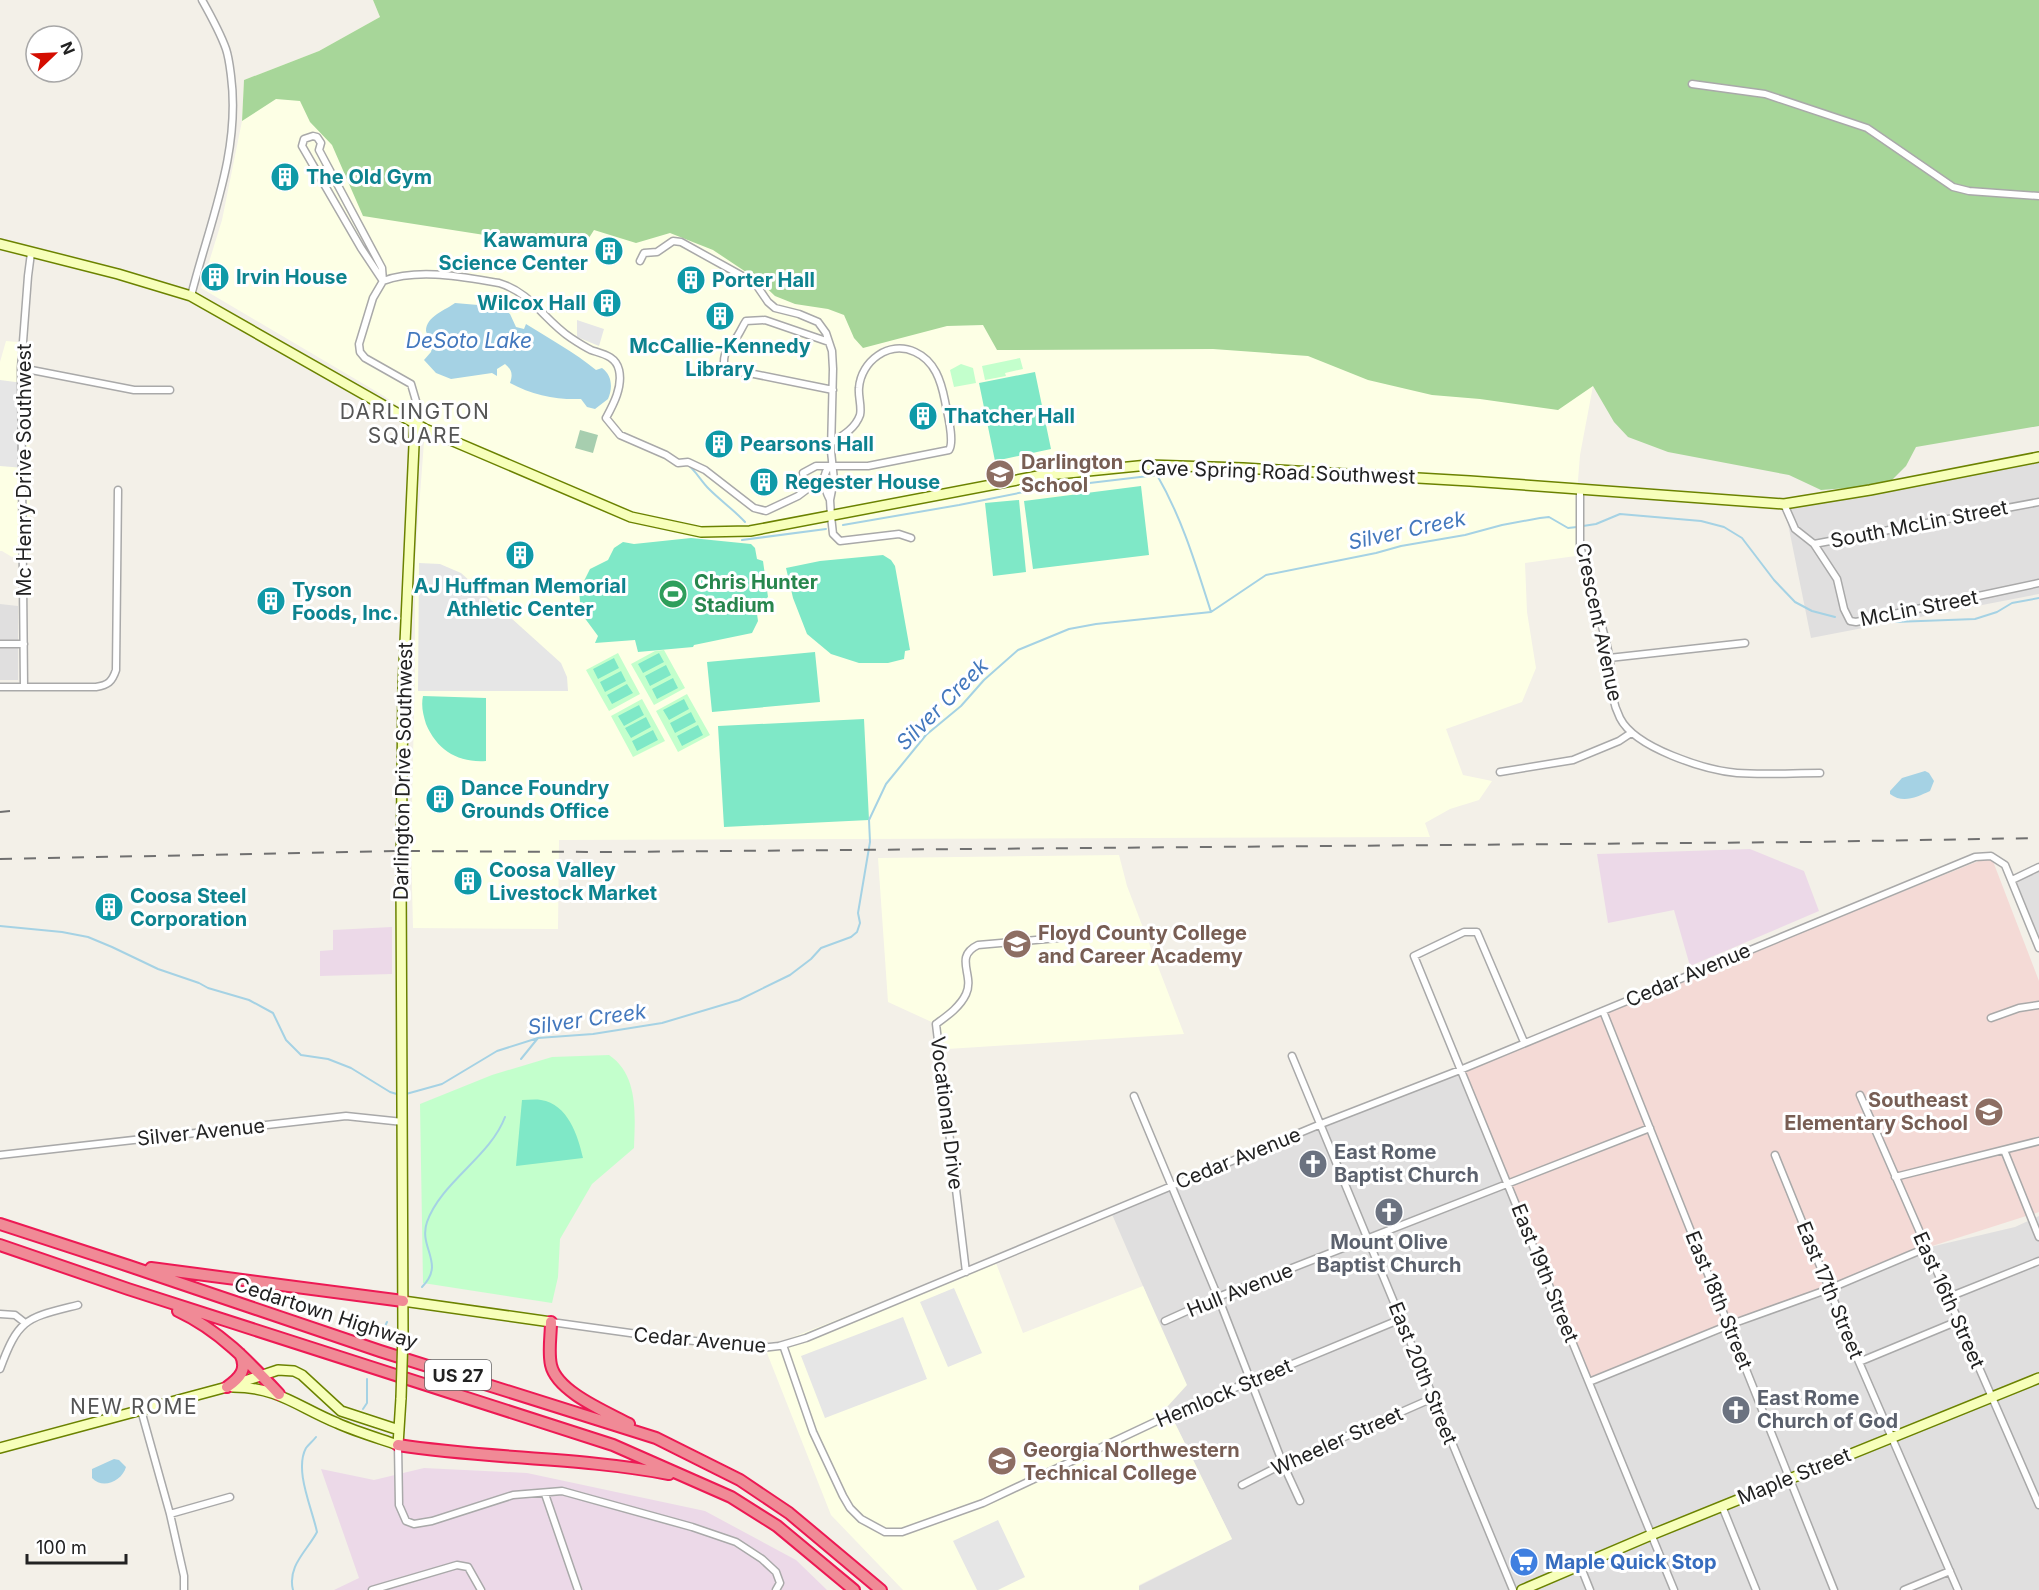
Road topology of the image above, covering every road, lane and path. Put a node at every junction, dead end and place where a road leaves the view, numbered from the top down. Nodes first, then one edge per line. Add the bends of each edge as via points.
1 (202, 0) edge
2 (1692, 84) dead end
3 (2039, 196) edge
4 (0, 244) edge
5 (32, 253) junction
6 (640, 261) dead end
7 (383, 281) junction
8 (191, 296) junction
9 (829, 342) junction
10 (21, 368) junction
11 (170, 390) dead end
12 (833, 390) junction
13 (415, 423) junction
14 (831, 444) junction
15 (2039, 457) edge
16 (832, 468) junction
17 (118, 490) dead end
18 (1580, 490) junction
19 (2039, 502) edge
20 (1784, 504) junction
21 (831, 516) junction
22 (910, 538) dead end
23 (1814, 544) junction
24 (2039, 584) edge
25 (1744, 643) dead end
26 (0, 644) edge
27 (24, 644) junction
28 (1609, 658) junction
29 (0, 687) edge
30 (24, 687) junction
31 (1630, 733) junction
32 (1500, 772) dead end
33 (1820, 773) dead end
34 (2039, 867) edge
35 (2012, 880) junction
36 (1058, 938) dead end
37 (2039, 948) edge
38 (2039, 1005) edge
39 (1604, 1011) junction
40 (1991, 1018) dead end
41 (1524, 1042) junction
42 (1292, 1056) dead end
43 (1460, 1070) junction
44 (1860, 1095) dead end
45 (1134, 1096) dead end
46 (403, 1118) junction
47 (1321, 1124) junction
48 (1650, 1128) junction
49 (2039, 1141) edge
50 (2004, 1150) junction
51 (0, 1155) edge
52 (1775, 1155) dead end
53 (1895, 1177) junction
54 (1172, 1185) junction
55 (1508, 1185) junction
56 (0, 1224) edge
57 (2039, 1237) edge
58 (1367, 1239) junction
59 (0, 1245) edge
60 (1926, 1248) junction
61 (2039, 1261) edge
62 (129, 1266) junction
63 (966, 1272) junction
64 (1829, 1289) junction
65 (1218, 1297) junction
66 (1949, 1297) junction
67 (160, 1300) junction
68 (403, 1301) junction
69 (78, 1305) dead end
70 (0, 1314) edge
71 (1401, 1320) junction
72 (1164, 1321) dead end
73 (24, 1322) junction
74 (551, 1322) junction
75 (1958, 1322) junction
76 (1728, 1325) junction
77 (783, 1345) junction
78 (240, 1353) junction
79 (1859, 1362) junction
80 (0, 1369) edge
81 (261, 1375) junction
82 (2039, 1378) edge
83 (1251, 1381) junction
84 (1589, 1382) junction
85 (227, 1387) junction
86 (279, 1394) junction
87 (1434, 1398) junction
88 (1992, 1398) junction
89 (141, 1410) junction
90 (399, 1430) junction
91 (1892, 1436) junction
92 (656, 1438) junction
93 (398, 1446) junction
94 (0, 1448) edge
95 (1283, 1464) junction
96 (689, 1477) junction
97 (1790, 1478) junction
98 (1242, 1485) dead end
99 (545, 1494) junction
100 (230, 1497) dead end
101 (2038, 1500) edge
102 (1300, 1501) dead end
103 (1722, 1506) junction
104 (170, 1514) junction
105 (1650, 1535) junction
106 (1580, 1565) junction
107 (1950, 1571) junction
108 (184, 1590) edge
109 (372, 1590) edge
110 (481, 1590) edge
111 (578, 1590) edge
112 (776, 1590) edge
113 (854, 1590) edge
114 (881, 1590) edge
115 (1513, 1590) edge
116 (1522, 1590) edge
117 (1590, 1590) edge
118 (1674, 1590) edge
119 (1756, 1590) edge
120 (1834, 1590) edge
121 (1904, 1590) edge
122 (1958, 1590) edge

1 - 8 street via 227,52 234,98 215,218
2 - 3 street via 1765,94 1867,128 1953,187
4 - 5 street, Cave Spring Road Southwest
5 - 8 street, Cave Spring Road Southwest
5 - 10 street, Mc Henry Drive Southwest
6 - 9 street via 644,253 657,252 673,241 681,242 755,283 775,308 818,322
7 - 7 street via 302,146 304,140 313,136 321,143 319,150 382,268
7 - 13 street, Darlington Drive Southwest via 362,330 360,352 411,384 416,401
7 - 16 street via 411,274 481,280 509,286 527,296 556,327 613,359 619,369 619,382 606,418 620,435 705,470 754,508 766,511 798,496 806,490 803,473 816,466
8 - 13 street, Cave Spring Road Southwest
9 - 12 street
9 - 12 street via 765,320 746,321 729,345 724,369
10 - 11 street via 134,390
10 - 27 street, Mc Henry Drive Southwest
12 - 14 street
13 - 21 street, Cave Spring Road Southwest via 601,506 663,525 701,532 750,531
13 - 46 street, Darlington Drive Southwest via 403,687
14 - 16 street
14 - 16 street via 858,419 862,371 876,356 891,349 910,350 926,359 937,373 951,437 949,450 868,466
15 - 20 street, Cave Spring Road Southwest
16 - 21 street via 824,474
17 - 30 street via 113,680 96,687
18 - 20 street, Cave Spring Road Southwest
18 - 21 street, Cave Spring Road Southwest via 1148,465 1038,476
18 - 28 street, Crescent Avenue via 1580,545
19 - 23 street, South McLin Street
20 - 23 street, South McLin Street via 1795,529
21 - 22 street via 833,534 840,541 899,534
23 - 24 street, McLin Street via 1837,579 1850,621
25 - 28 street
26 - 27 street
27 - 30 street, Mc Henry Drive Southwest
28 - 31 street, Crescent Avenue via 1612,697
29 - 30 street
31 - 32 street via 1573,760
31 - 33 street via 1660,750 1720,770
34 - 35 street
35 - 37 street, Cedar Avenue
35 - 39 street, Cedar Avenue via 2000,861 1991,856 1975,857
36 - 63 street, Vocational Drive via 972,948 965,964 967,993 936,1024
38 - 40 street
39 - 41 street, Cedar Avenue
39 - 48 street, East 18th Street
41 - 43 street, Cedar Avenue
41 - 43 street, East 19th Street via 1477,932 1464,932 1414,956
42 - 47 street, East 20th Street
43 - 47 street, Cedar Avenue
43 - 55 street, East 19th Street
44 - 53 street, East 16th Street
45 - 54 street
46 - 51 street, Silver Avenue via 346,1116
46 - 68 street, Darlington Drive Southwest
47 - 54 street, Cedar Avenue
47 - 58 street, East 20th Street
48 - 55 street, Hull Avenue
48 - 76 street, East 18th Street
49 - 50 street
50 - 53 street
50 - 57 street
52 - 64 street, East 17th Street
53 - 60 street, East 16th Street
54 - 63 street, Cedar Avenue
54 - 65 street
55 - 58 street, Hull Avenue
55 - 84 street, East 19th Street
56 - 62 highway, Cedartown Highway / US 27
58 - 65 street, Hull Avenue
58 - 71 street, East 20th Street
59 - 67 highway, Cedartown Highway / US 27
60 - 64 street
60 - 66 street, East 16th Street
61 - 66 street
62 - 68 highway
62 - 92 highway, Cedartown Highway / US 27 via 289,1322
63 - 77 street, Cedar Avenue
64 - 76 street
64 - 79 street, East 17th Street
65 - 72 street, Hull Avenue
65 - 83 street
66 - 75 street, East 16th Street
67 - 78 highway via 213,1330
67 - 96 highway, Cedartown Highway / US 27 via 613,1445
68 - 74 street, Cedar Avenue
68 - 90 street, Darlington Drive Southwest, bridge
69 - 73 street
70 - 73 street via 15,1314
71 - 83 street, Hemlock Street
71 - 87 street, East 20th Street
73 - 80 street
74 - 77 street, Cedar Avenue via 666,1338 771,1348
74 - 92 highway via 551,1366 568,1390
75 - 79 street
75 - 88 street, East 16th Street
76 - 84 street
76 - 97 street, East 18th Street
77 - 83 street, Hemlock Street via 813,1432 843,1496 861,1519 885,1532 902,1532 983,1503 1144,1426
78 - 81 highway
78 - 85 highway via 243,1369
79 - 91 street, East 17th Street
81 - 85 street
81 - 86 highway
81 - 90 street via 294,1371 341,1411
82 - 88 street, Maple Street
83 - 95 street
84 - 105 street, East 19th Street
85 - 86 street
85 - 89 street
86 - 93 street via 337,1423
87 - 95 street, Wheeler Street
87 - 115 street, East 20th Street
88 - 91 street, Maple Street
88 - 101 street, East 16th Street
89 - 94 street
89 - 104 street
90 - 93 street, Darlington Drive Southwest
91 - 97 street, Maple Street
91 - 107 street, East 17th Street
92 - 114 highway, Cedartown Highway / US 27 via 740,1480 789,1513
93 - 96 highway via 572,1460
93 - 99 street, Darlington Drive Southwest via 399,1505 406,1521 414,1524 513,1495
95 - 98 street, Wheeler Street
95 - 102 street
96 - 113 highway, Cedartown Highway / US 27 via 777,1526
97 - 103 street, Maple Street
97 - 120 street, East 18th Street
99 - 111 street
99 - 112 street via 562,1491 736,1542 776,1572 780,1583
100 - 104 street
103 - 105 street, Maple Street
103 - 119 street
104 - 108 street
105 - 106 street, Maple Street
105 - 118 street, East 19th Street
106 - 116 street, Maple Street
106 - 117 street
107 - 121 street
107 - 122 street, East 17th Street
109 - 110 street via 457,1565 468,1567

